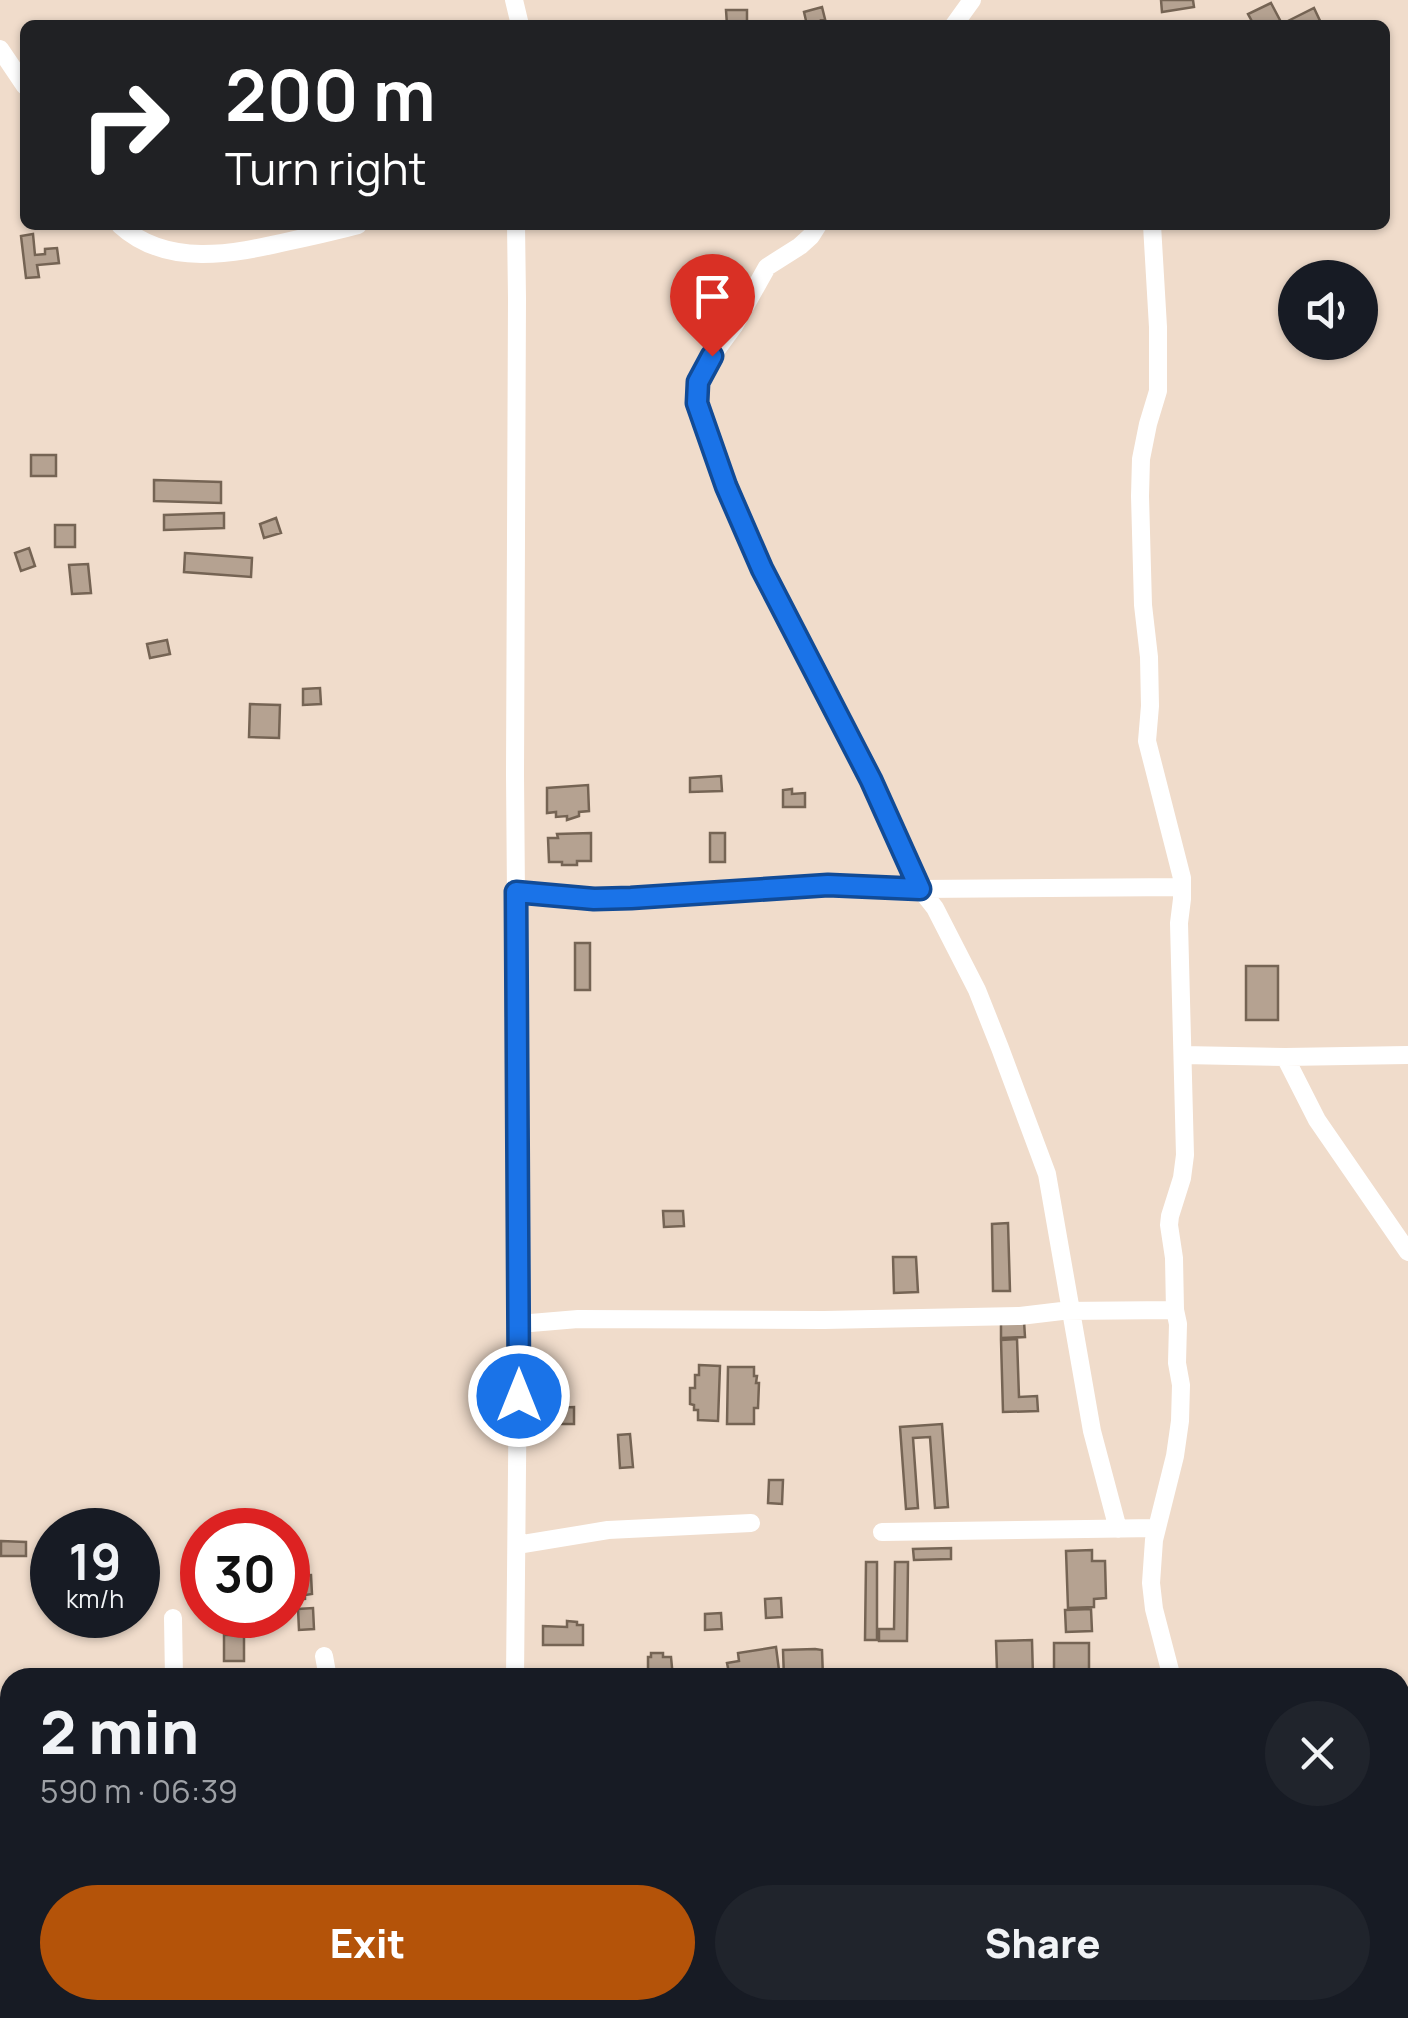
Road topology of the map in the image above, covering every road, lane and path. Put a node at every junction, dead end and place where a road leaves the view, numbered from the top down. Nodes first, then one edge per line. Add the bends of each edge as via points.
1 (0, 48) edge
2 (20, 78) edge
3 (125, 230) edge
4 (336, 230) edge
5 (516, 230) edge
6 (815, 230) edge
7 (1152, 230) edge
8 (1182, 887) junction
9 (920, 889) junction
10 (516, 892) junction
11 (1184, 1054) junction
12 (1408, 1055) edge
13 (1285, 1057) junction
14 (1408, 1252) edge
15 (1175, 1310) junction
16 (1071, 1312) junction
17 (519, 1324) junction
18 (751, 1522) dead end
19 (1156, 1528) junction
20 (1118, 1529) junction
21 (882, 1532) dead end
22 (517, 1545) junction
23 (173, 1618) dead end
24 (324, 1656) dead end
25 (174, 1668) edge
26 (326, 1668) edge
27 (515, 1668) edge
28 (1169, 1668) edge

1 - 2 street
3 - 4 street via 167,250 212,255
5 - 10 street
6 - 9 street via 767,267 698,382 697,403 762,569
7 - 8 street via 1158,391 1141,459 1140,496 1147,741
8 - 9 street
8 - 11 street
9 - 10 street via 828,885 594,899
9 - 16 street via 977,990 1047,1174
10 - 17 street
11 - 13 street
11 - 15 street via 1182,1178 1169,1225
12 - 13 street
13 - 14 street via 1317,1120
15 - 16 street
15 - 19 street via 1180,1421
16 - 17 street
16 - 20 street
17 - 22 street
18 - 22 street via 608,1530
19 - 20 street
19 - 28 street via 1151,1583
20 - 21 street
22 - 27 street
23 - 25 street
24 - 26 street

